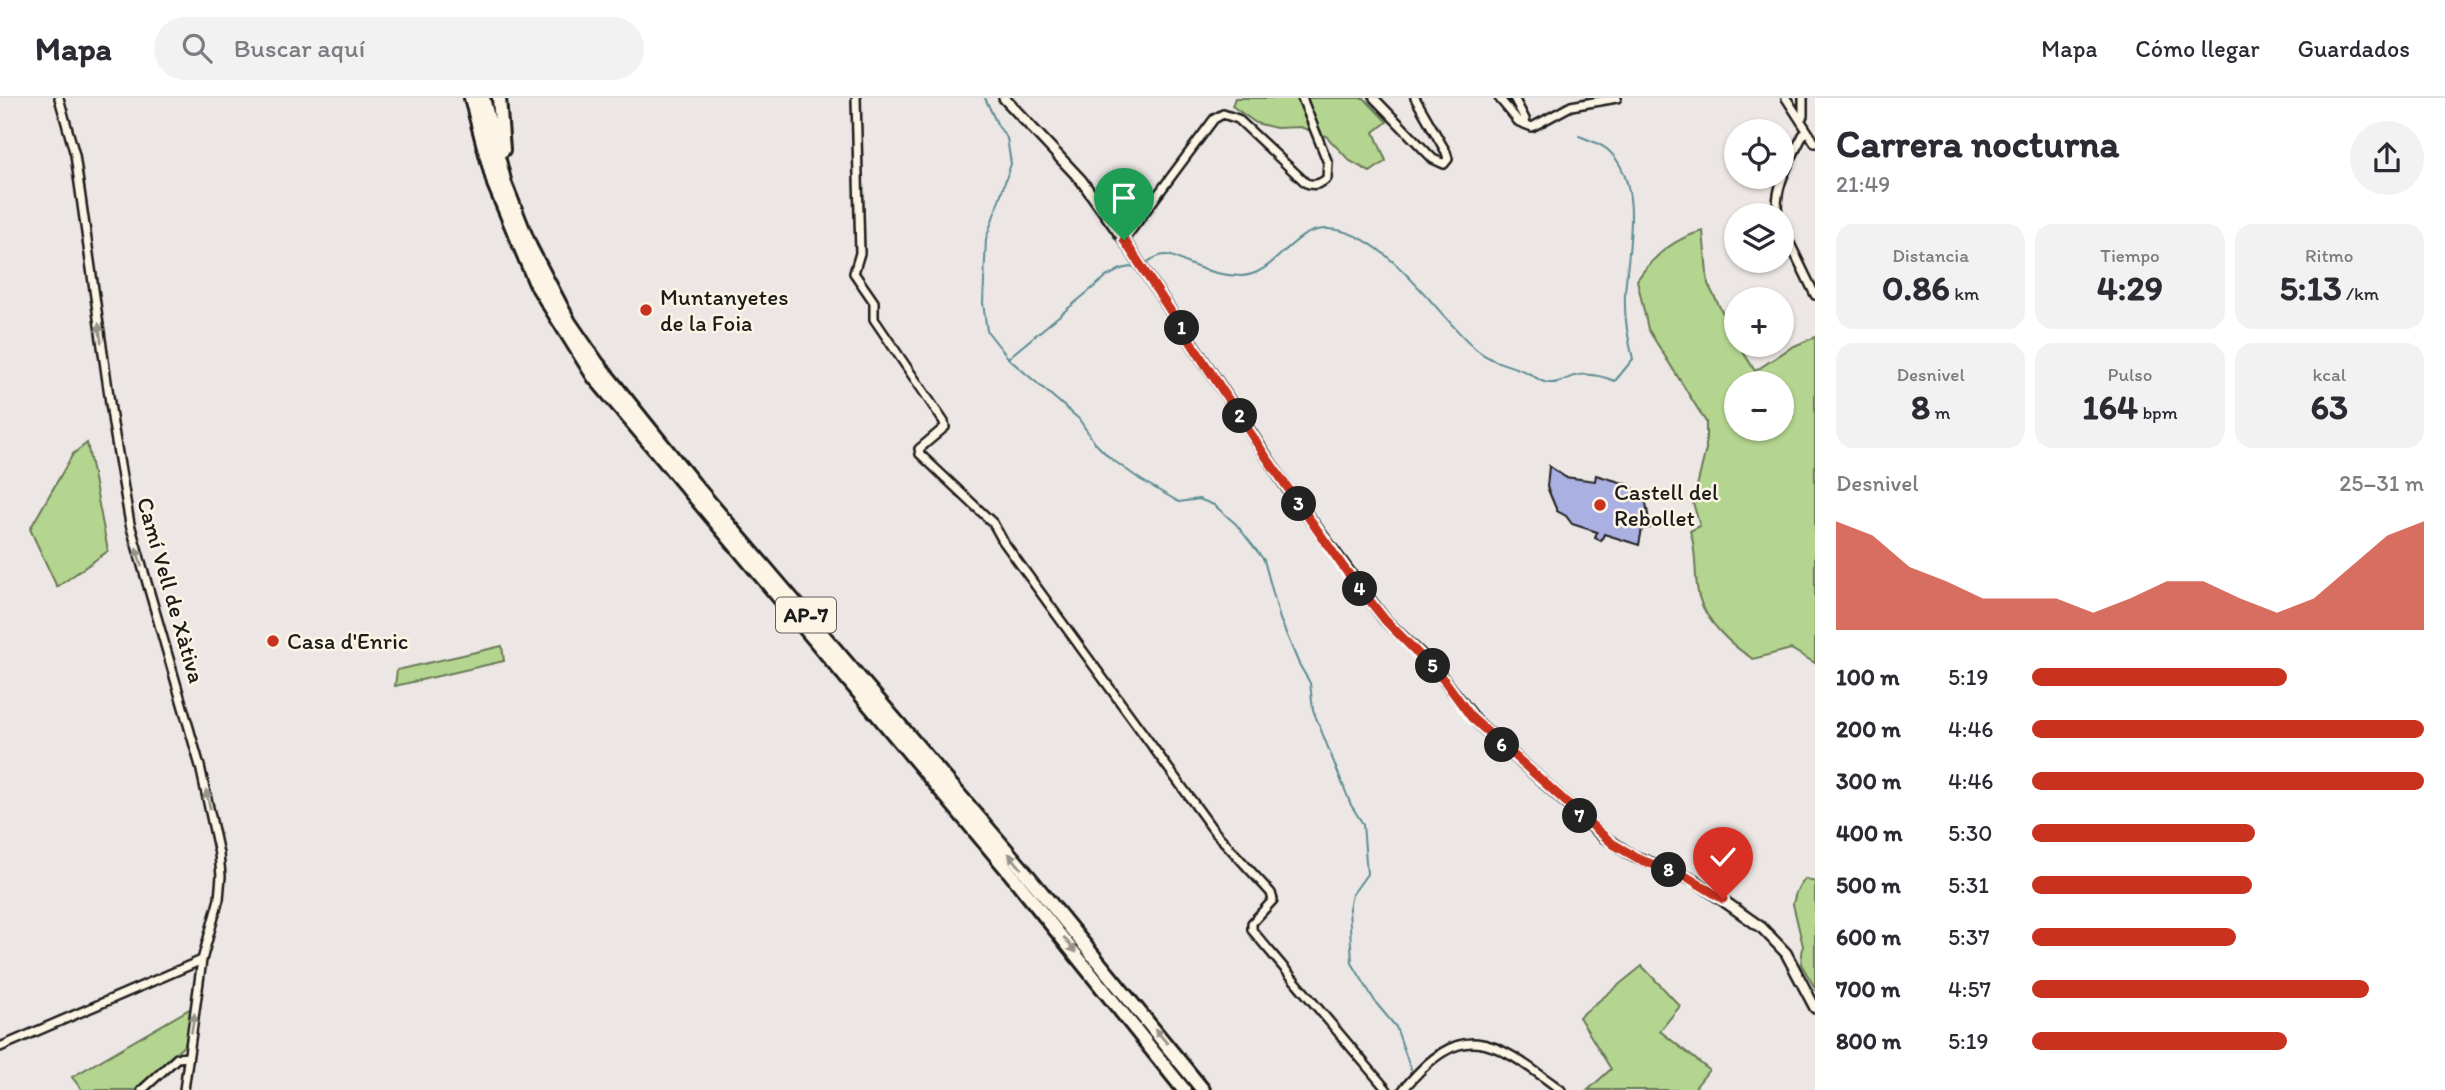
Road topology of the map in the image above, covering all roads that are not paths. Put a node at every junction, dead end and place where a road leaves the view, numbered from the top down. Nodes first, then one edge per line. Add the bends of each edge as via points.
1 (59, 98) edge
2 (463, 98) edge
3 (471, 98) edge
4 (483, 98) edge
5 (499, 98) edge
6 (856, 98) edge
7 (1004, 98) edge
8 (1302, 98) edge
9 (1374, 98) edge
10 (1415, 98) edge
11 (1499, 98) edge
12 (1514, 98) edge
13 (1617, 98) edge
14 (1786, 98) edge
15 (1803, 98) edge
16 (1800, 119) junction
17 (1516, 120) junction
18 (1807, 131) junction
19 (1815, 143) edge
20 (494, 184) junction
21 (1777, 203) edge
22 (1124, 240) junction
23 (530, 247) junction
24 (1794, 252) edge
25 (1815, 295) edge
26 (202, 960) junction
27 (1815, 1008) edge
28 (0, 1047) edge
29 (188, 1057) junction
30 (142, 1090) edge
31 (184, 1090) edge
32 (1184, 1090) edge
33 (1203, 1090) edge
34 (1387, 1090) edge
35 (1403, 1090) edge
36 (1561, 1090) edge

26 -> 1 street, Camí Vell de Xàtiva via 221,883 217,840 201,766 130,524 75,155
2 - 20 highway via 471,139
3 - 20 highway, AP-7
4 - 23 highway, AP-7 via 505,184
5 - 23 highway via 505,163
6 - 34 street via 860,253 854,273 874,302 874,319 944,422 919,449 920,454 993,523 1214,831 1271,893 1273,900 1252,923 1252,930
7 - 22 street via 1070,166
8 - 22 street via 1328,163 1324,181 1306,183 1238,119 1223,114 1214,119
9 - 10 street via 1444,164 1446,152
11 - 17 street
12 - 17 street via 1525,119
13 - 17 street via 1571,106 1538,126 1524,126
14 - 16 street
15 - 16 street
16 - 18 street
18 - 19 street
18 - 21 street via 1783,178
20 -> 32 highway, AP-7 via 536,284 594,377 1010,873
22 - 27 street via 1344,568 1385,620 1439,673 1471,716 1613,844 1693,880 1762,928 1786,953
33 -> 23 highway, AP-7 via 1020,866 636,414 569,322
24 - 25 street
26 - 28 street
29 -> 26 street, Camí Vell de Xàtiva
29 - 30 street via 177,1058
29 - 31 street, Camí Vell de Xàtiva
35 - 36 street via 1438,1053 1465,1042 1508,1053

